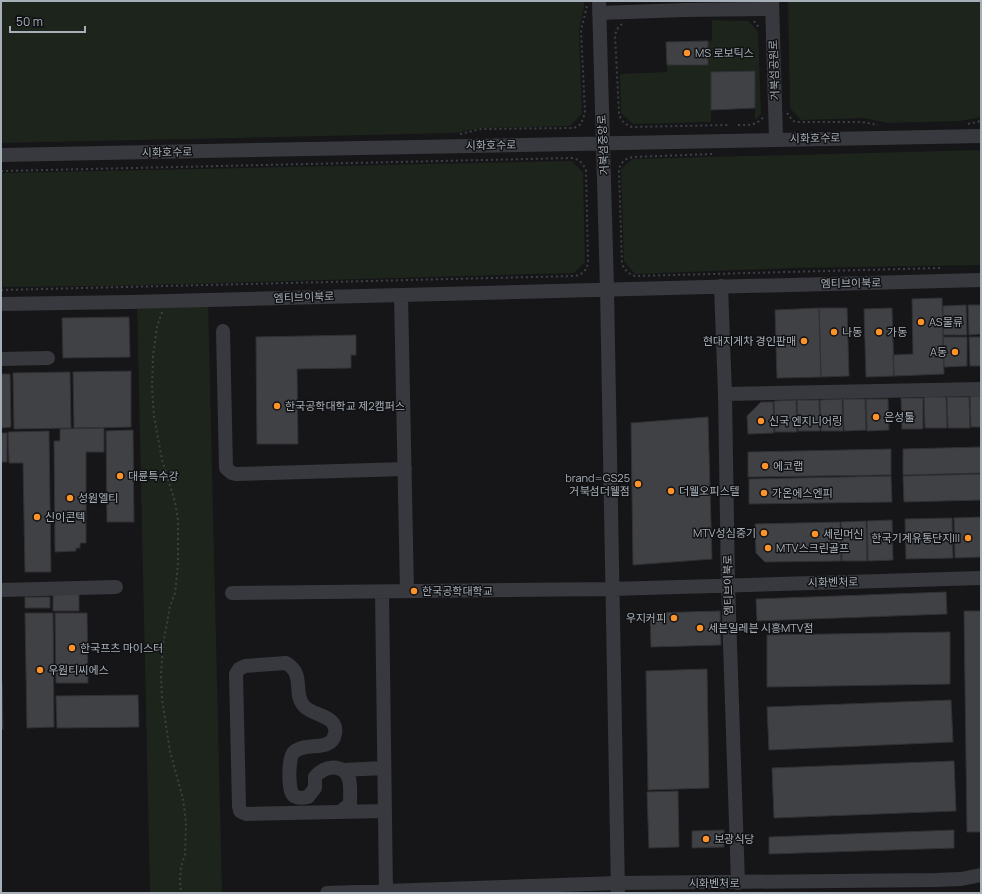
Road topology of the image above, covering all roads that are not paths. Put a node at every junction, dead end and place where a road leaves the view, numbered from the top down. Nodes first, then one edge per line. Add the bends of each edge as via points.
1 (772, 5) edge
2 (599, 7) edge
3 (981, 136) edge
4 (776, 139) junction
5 (603, 144) junction
6 (1, 155) edge
7 (981, 280) edge
8 (721, 286) junction
9 (607, 289) junction
10 (400, 295) junction
11 (1, 304) edge
12 (223, 331) dead end
13 (48, 358) dead end
14 (1, 359) edge
15 (981, 389) edge
16 (725, 394) junction
17 (405, 469) junction
18 (981, 578) edge
19 (728, 584) junction
20 (116, 588) dead end
21 (612, 589) junction
22 (1, 590) edge
23 (408, 591) junction
24 (382, 592) junction
25 (232, 593) dead end
26 (384, 768) junction
27 (342, 770) junction
28 (385, 811) junction
29 (340, 812) junction
30 (981, 875) edge
31 (738, 883) junction
32 (618, 888) edge
33 (386, 891) junction
34 (371, 892) edge
35 (327, 893) edge

1 - 2 street via 685,10
1 - 4 street, 거북섬공원로
2 - 5 street, 거북섬중앙로
3 - 4 street, 시화호수로
4 - 5 street, 시화호수로
5 - 6 street, 시화호수로
5 - 9 street, 거북섬중앙로
7 - 8 street, 엠티브이북로
8 - 9 street, 엠티브이북로
8 - 16 street, 엠티브이북로
9 - 10 street, 엠티브이북로
9 - 21 street
10 - 11 street, 엠티브이북로
10 - 17 street
12 - 17 street via 228,471 236,474
13 - 14 street
15 - 16 street
16 - 19 street, 엠티브이북로
17 - 23 street
18 - 19 street, 시화벤처로
19 - 21 street, 시화벤처로
19 - 31 street, 엠티브이북로
20 - 22 street
21 - 23 street, 시화벤처로
21 - 32 street
23 - 24 street, 시화벤처로
24 - 25 street, 시화벤처로
24 - 26 street
26 - 27 street
26 - 28 street
27 - 29 street via 349,780 350,804
27 - 29 street via 330,767 323,769 315,777 315,788 308,797 292,795 290,757 293,752 303,746 328,744 333,740 335,728 328,717 307,710 302,704 296,672 291,666 286,663 252,665 239,669 236,674 240,811 246,814
28 - 29 street
28 - 33 street
30 - 31 street, 시화벤처로 via 935,880
31 - 32 street, 시화벤처로
32 - 33 street, 시화벤처로
33 - 34 street, 시화벤처로
34 - 35 street, 시화벤처로

